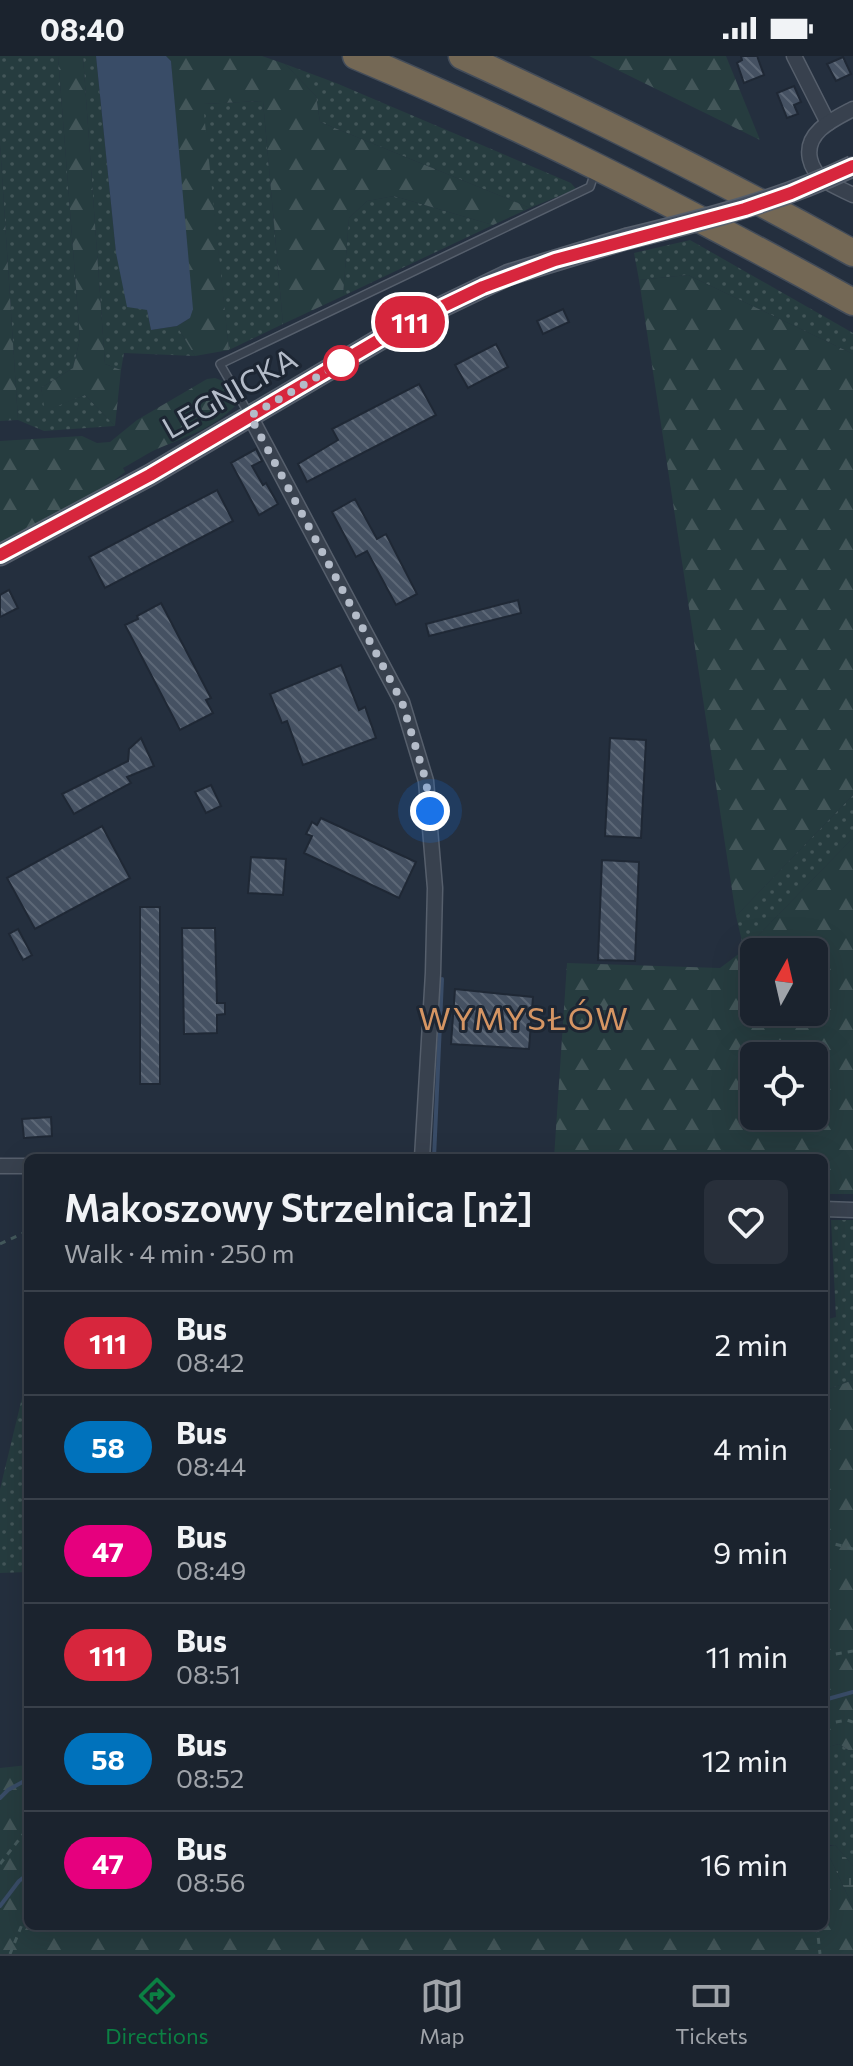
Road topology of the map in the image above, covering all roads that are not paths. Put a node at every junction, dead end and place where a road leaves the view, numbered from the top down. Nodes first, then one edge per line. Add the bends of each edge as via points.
1 (356, 56) edge
2 (462, 56) edge
3 (794, 56) edge
4 (853, 109) edge
5 (828, 123) junction
6 (597, 165) junction
7 (853, 166) edge
8 (853, 195) edge
9 (853, 253) edge
10 (853, 302) edge
11 (250, 416) junction
12 (0, 555) edge
13 (422, 1154) edge
14 (0, 1166) edge
15 (24, 1166) edge
16 (828, 1209) edge
17 (853, 1210) edge

1 - 6 highway
2 - 9 highway via 592,116
3 - 5 street
4 - 5 street
5 - 8 street via 812,137 811,167
6 - 10 highway
6 - 11 lane via 590,187 220,364
7 - 11 main road, LEGNICKA, bridge via 745,209 508,275 408,323
11 - 12 main road, LEGNICKA
11 - 13 street via 402,702 426,781 435,888
14 - 15 street
16 - 17 street

